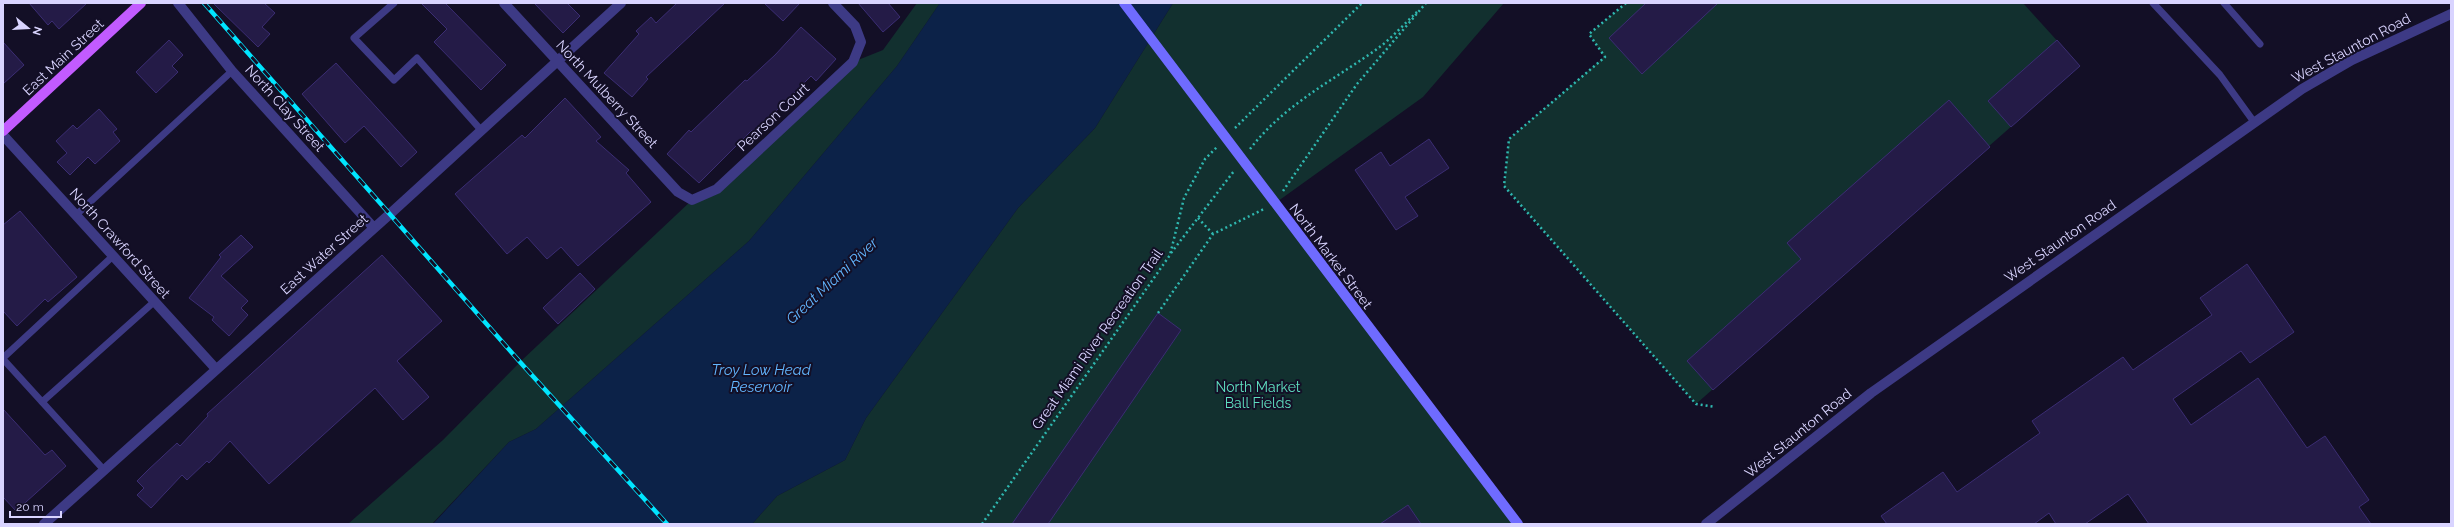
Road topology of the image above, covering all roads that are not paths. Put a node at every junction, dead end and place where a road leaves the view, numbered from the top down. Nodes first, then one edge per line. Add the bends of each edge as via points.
1 (141, 3) edge
2 (178, 3) edge
3 (394, 3) edge
4 (504, 3) edge
5 (621, 3) edge
6 (833, 3) edge
7 (1124, 3) edge
8 (2224, 3) edge
9 (2156, 4) edge
10 (2451, 14) edge
11 (2260, 44) dead end
12 (557, 59) junction
13 (232, 71) junction
14 (2254, 122) junction
15 (481, 130) junction
16 (3, 131) edge
17 (3, 135) edge
18 (692, 200) joint
19 (76, 215) junction
20 (374, 228) junction
21 (114, 256) junction
22 (154, 301) junction
23 (3, 359) edge
24 (216, 369) junction
25 (42, 402) junction
26 (104, 470) junction
27 (44, 524) edge
28 (1518, 524) edge
29 (1706, 524) edge

1 - 16 main road, East Main Street
2 - 13 street, North Clay Street
3 - 15 lane via 354,38 394,80 417,58
4 - 12 street, North Mulberry Street
5 - 12 street, East Water Street
6 - 18 street, Pearson Court via 855,26 861,42 852,62 717,189
7 - 28 main road, North Market Street
8 - 11 lane
9 - 14 lane via 2220,75
10 - 14 street, West Staunton Road via 2352,60 2302,89
12 - 15 street, East Water Street
12 - 18 street, North Mulberry Street via 678,192
13 - 19 lane
13 - 20 street, North Clay Street
14 - 29 street, West Staunton Road via 1871,393
15 - 20 street, East Water Street
17 - 19 street, North Crawford Street
19 - 21 street, North Crawford Street
20 - 24 street, East Water Street
21 - 22 street, North Crawford Street
21 - 23 lane
22 - 24 street, North Crawford Street
22 - 25 lane
23 - 25 lane
24 - 26 street, East Water Street
25 - 26 lane
26 - 27 street, East Water Street

